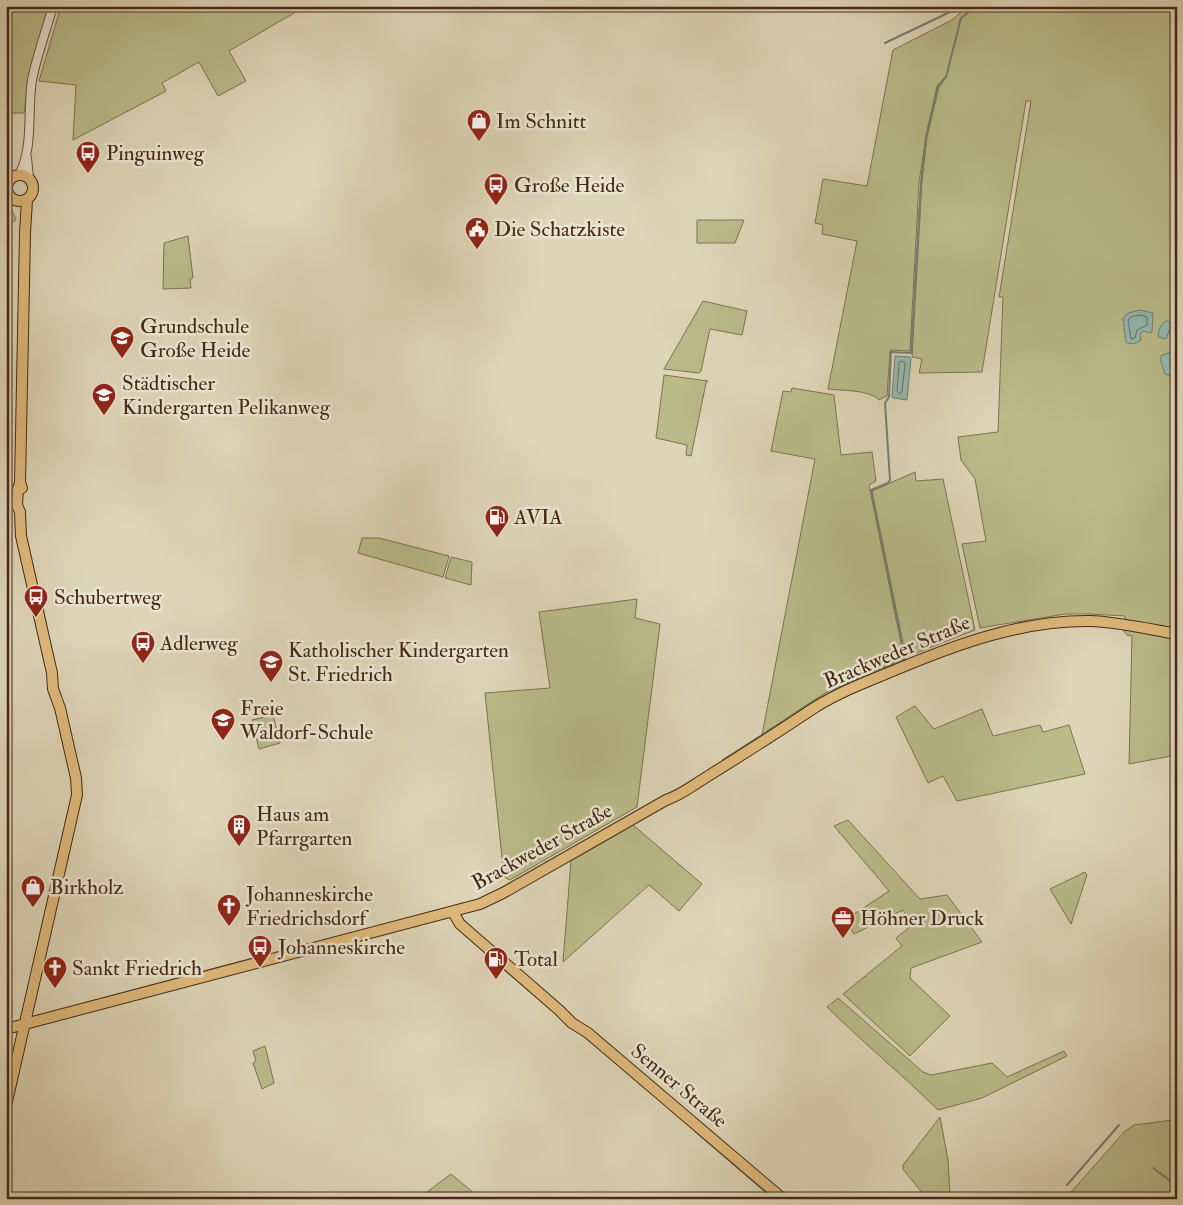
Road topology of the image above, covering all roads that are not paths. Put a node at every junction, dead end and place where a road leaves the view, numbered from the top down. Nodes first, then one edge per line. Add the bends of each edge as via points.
1 (53, 6) edge
2 (13, 179) edge
3 (22, 200) junction
4 (1177, 634) edge
5 (453, 912) junction
6 (25, 1024) junction
7 (6, 1029) edge
8 (6, 1106) edge
9 (783, 1199) edge

1 - 2 street via 32,80 27,148 22,168
2 - 3 main road via 9,196
2 - 3 main road via 32,184 33,191
3 - 6 main road via 25,233 20,483 22,536 53,689 76,778 77,795
4 - 5 main road, Brackweder Straße via 1089,621 1064,622 1002,632 957,645 839,694 756,748 684,786 666,800 496,897
5 - 6 main road, Brackweder Straße
5 - 9 main road, Senner Straße via 460,924 572,1023 588,1033
6 - 7 main road, Brackweder Straße
6 - 8 main road

